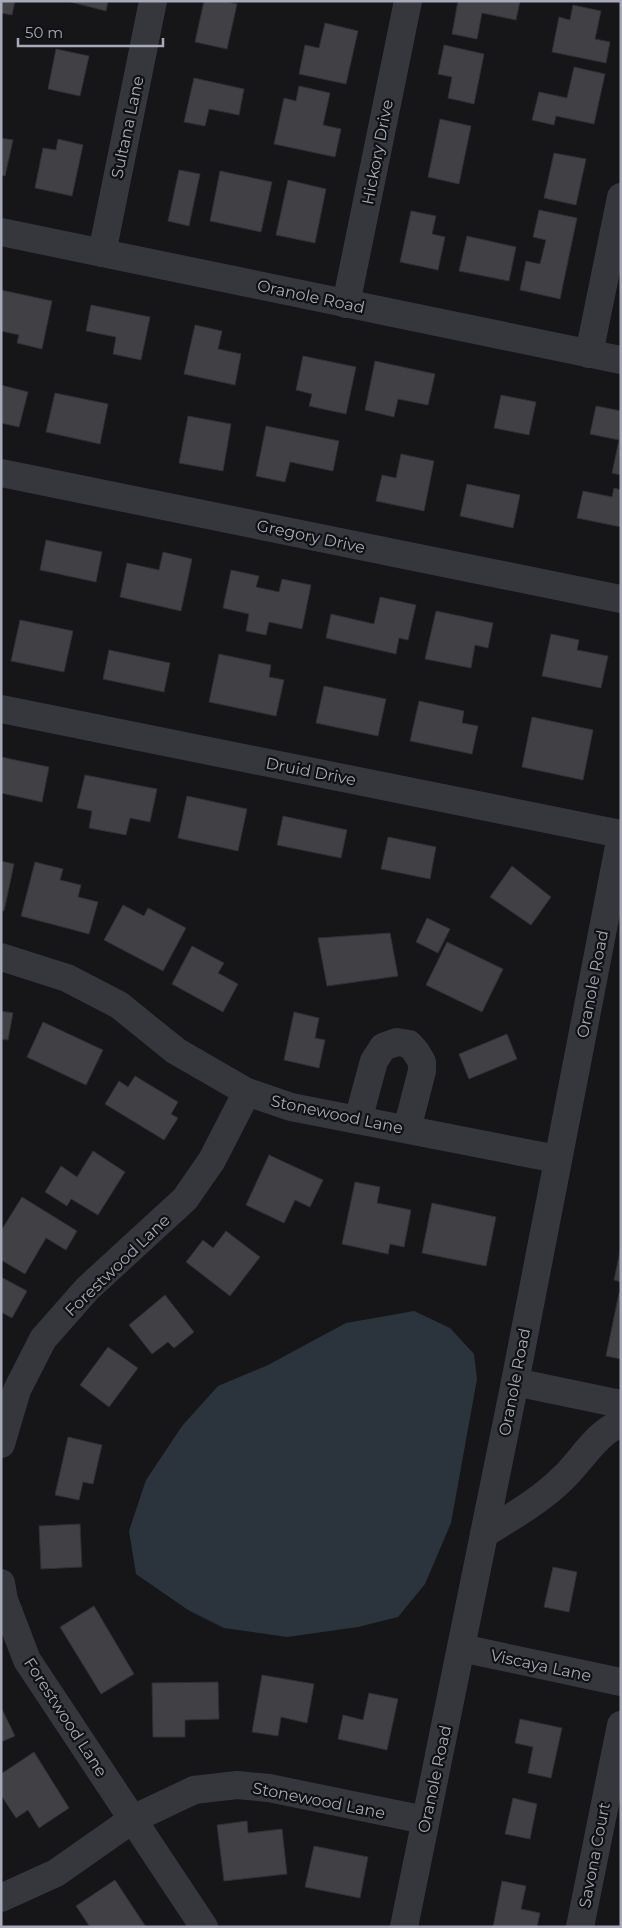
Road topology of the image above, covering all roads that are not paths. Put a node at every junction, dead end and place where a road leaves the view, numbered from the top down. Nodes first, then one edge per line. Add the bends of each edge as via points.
1 (153, 1) edge
2 (408, 1) edge
3 (621, 197) edge
4 (1, 232) edge
5 (102, 253) junction
6 (346, 304) junction
7 (588, 354) junction
8 (621, 360) edge
9 (1, 473) edge
10 (621, 599) edge
11 (1, 709) edge
12 (621, 835) edge
13 (1, 958) edge
14 (247, 1092) junction
15 (358, 1120) junction
16 (407, 1130) junction
17 (557, 1159) junction
18 (515, 1382) junction
19 (621, 1404) edge
20 (621, 1423) edge
21 (1, 1444) edge
22 (484, 1534) junction
23 (1, 1582) edge
24 (461, 1648) junction
25 (621, 1682) edge
26 (621, 1725) edge
27 (133, 1819) junction
28 (425, 1820) junction
29 (1, 1898) edge
30 (204, 1927) edge
31 (404, 1927) edge
32 (580, 1927) edge

1 - 5 street, Sultana Lane
2 - 6 street, Hickory Drive
3 - 7 street
4 - 5 street, Oranole Road
5 - 6 street, Oranole Road
6 - 7 street, Oranole Road
7 - 8 street, Oranole Road
9 - 10 street, Gregory Drive
11 - 12 street, Druid Drive
12 - 17 street, Oranole Road
13 - 14 street, Stonewood Lane via 67,978 119,1004 176,1050
14 - 15 street, Stonewood Lane via 291,1107
14 - 21 street, Forestwood Lane via 212,1160 185,1199 87,1288 43,1339 17,1390
15 - 16 street, Stonewood Lane
15 - 16 street via 374,1061 383,1047 397,1042 410,1044 422,1062 422,1071
16 - 17 street, Stonewood Lane
17 - 18 street, Oranole Road
18 - 19 street
18 - 22 street, Oranole Road
20 - 22 street via 609,1428 562,1479
22 - 24 street, Oranole Road
23 - 27 street, Forestwood Lane via 4,1600 27,1660
24 - 25 street, Viscaya Lane
24 - 28 street, Oranole Road
26 - 32 street, Savona Court
27 - 28 street, Stonewood Lane via 194,1790 237,1785 269,1788
27 - 29 street, Stonewood Lane via 56,1873
27 - 30 street, Forestwood Lane
28 - 31 street, Oranole Road

